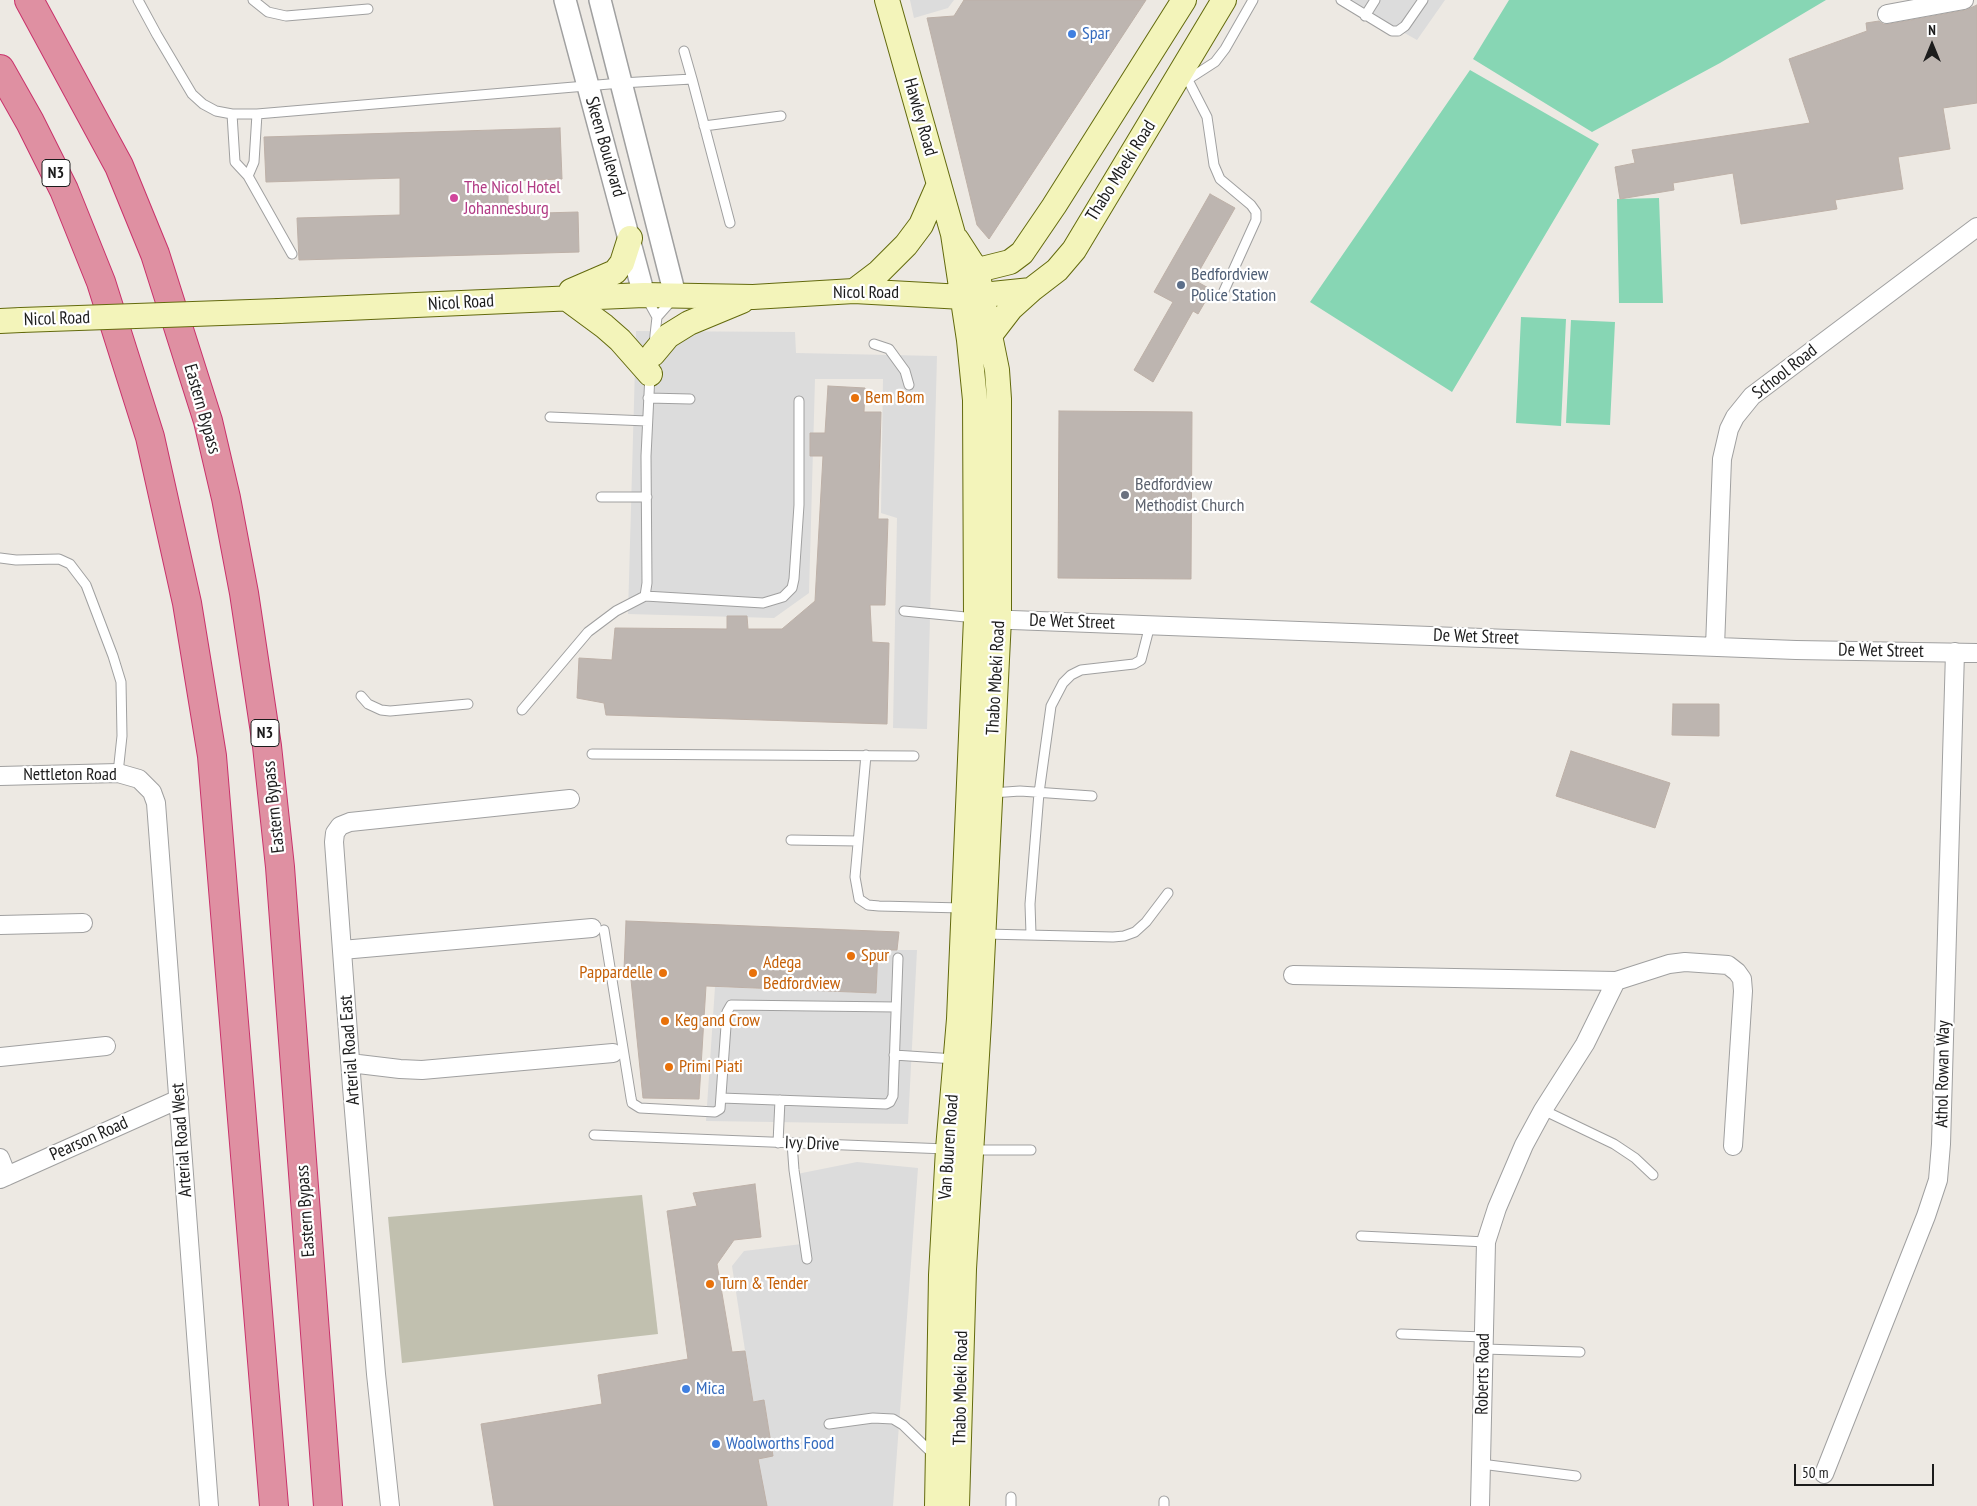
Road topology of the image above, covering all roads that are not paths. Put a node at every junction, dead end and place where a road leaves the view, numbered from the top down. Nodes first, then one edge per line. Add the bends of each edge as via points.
1 (29, 0) edge
2 (138, 0) edge
3 (253, 0) edge
4 (566, 0) edge
5 (600, 0) edge
6 (887, 0) edge
7 (1184, 0) edge
8 (1224, 0) edge
9 (1253, 0) edge
10 (1341, 0) edge
11 (1375, 0) edge
12 (1423, 0) edge
13 (1964, 0) edge
14 (368, 9) dead end
15 (1888, 14) dead end
16 (1365, 16) junction
17 (684, 51) dead end
18 (0, 69) edge
19 (692, 79) junction
20 (621, 83) junction
21 (1181, 83) junction
22 (587, 86) junction
23 (232, 114) junction
24 (257, 114) junction
25 (781, 116) dead end
26 (704, 126) junction
27 (248, 176) junction
28 (939, 184) junction
29 (1054, 206) junction
30 (730, 223) dead end
31 (1087, 226) junction
32 (1977, 227) edge
33 (630, 238) junction
34 (292, 254) dead end
35 (970, 284) junction
36 (1031, 290) junction
37 (854, 291) junction
38 (1223, 293) dead end
39 (644, 295) junction
40 (675, 295) junction
41 (753, 297) junction
42 (558, 299) junction
43 (657, 317) junction
44 (10, 321) edge
45 (980, 337) junction
46 (874, 344) dead end
47 (652, 364) junction
48 (909, 385) dead end
49 (648, 398) junction
50 (690, 399) dead end
51 (799, 401) dead end
52 (550, 417) dead end
53 (646, 421) junction
54 (601, 497) dead end
55 (647, 498) junction
56 (0, 558) edge
57 (645, 596) junction
58 (904, 611) dead end
59 (976, 618) junction
60 (1000, 620) junction
61 (1150, 625) junction
62 (1715, 647) junction
63 (1955, 652) junction
64 (1977, 653) edge
65 (361, 696) dead end
66 (468, 704) dead end
67 (522, 710) dead end
68 (592, 754) dead end
69 (866, 755) junction
70 (914, 756) dead end
71 (118, 774) junction
72 (0, 776) edge
73 (139, 779) joint
74 (979, 793) junction
75 (1039, 793) junction
76 (1092, 796) dead end
77 (570, 799) dead end
78 (791, 840) dead end
79 (858, 840) junction
80 (1168, 893) dead end
81 (974, 908) junction
82 (83, 923) dead end
83 (0, 925) edge
84 (598, 929) joint
85 (973, 934) junction
86 (1031, 934) junction
87 (342, 950) junction
88 (898, 958) dead end
89 (1293, 975) dead end
90 (1616, 981) junction
91 (896, 1007) junction
92 (969, 1021) junction
93 (106, 1046) dead end
94 (613, 1053) dead end
95 (894, 1055) junction
96 (0, 1057) edge
97 (955, 1059) junction
98 (350, 1063) junction
99 (721, 1098) junction
100 (179, 1099) junction
101 (780, 1100) junction
102 (1544, 1110) junction
103 (594, 1135) dead end
104 (778, 1143) junction
105 (792, 1143) junction
106 (1733, 1146) dead end
107 (959, 1149) junction
108 (1031, 1150) dead end
109 (0, 1158) edge
110 (1653, 1174) dead end
111 (4, 1177) edge
112 (1361, 1236) dead end
113 (1486, 1242) junction
114 (807, 1259) dead end
115 (964, 1269) joint
116 (941, 1275) joint
117 (1401, 1334) dead end
118 (1484, 1343) junction
119 (1580, 1352) dead end
120 (829, 1424) dead end
121 (949, 1459) junction
122 (1481, 1464) junction
123 (1824, 1474) dead end
124 (1576, 1476) dead end
125 (210, 1506) edge
126 (274, 1506) edge
127 (328, 1506) edge
128 (390, 1506) edge
129 (937, 1506) edge
130 (957, 1506) edge
131 (1480, 1506) edge

1 - 127 highway, Eastern Bypass / N3 via 119,166 156,254 208,421 226,498 267,746 280,867
2 - 23 lane via 192,94 216,111
3 - 14 lane via 268,12 286,16
4 - 22 street, Skeen Boulevard
5 - 20 street, Skeen Boulevard
6 - 28 main road, Hawley Road
7 - 29 main road
8 - 21 main road, Thabo Mbeki Road
9 - 21 lane via 1215,62
10 - 16 lane
11 - 16 lane
12 - 16 lane via 1398,31
13 - 15 street
17 - 19 lane
18 - 126 highway, N3 via 64,190 101,282 150,437 187,603 212,756
19 - 20 lane
19 - 26 lane
20 - 22 lane
20 - 40 street, Skeen Boulevard
21 - 31 main road, Thabo Mbeki Road
21 - 38 lane via 1207,116 1214,165 1220,179 1256,212 1256,220
22 - 24 lane
22 - 33 street, Skeen Boulevard
23 - 24 lane
23 - 27 lane via 235,162
24 - 27 lane via 254,162
25 - 26 lane
26 - 30 lane
27 - 34 lane
28 - 35 main road, Hawley Road
28 - 37 main road via 921,225 906,245
29 - 31 main road
29 - 35 main road via 1022,253
31 - 36 main road, Thabo Mbeki Road via 1074,250 1057,270
32 - 62 street, School Road via 1752,396 1735,417 1722,459
33 - 39 street, Skeen Boulevard
33 - 42 main road via 622,263 615,272
35 - 36 main road
35 - 37 main road, Nicol Road via 922,294
35 - 45 main road
36 - 45 main road, Thabo Mbeki Road
37 - 41 main road, Nicol Road
39 - 40 main road, Nicol Road
39 - 42 main road, Nicol Road
39 - 43 lane
40 - 41 main road, Nicol Road
40 - 43 lane
41 - 47 main road via 688,323 668,336
42 - 44 main road, Nicol Road, bridge
42 - 47 main road via 604,326
43 - 47 lane
45 - 59 main road, Thabo Mbeki Road via 975,400
45 - 60 main road, Thabo Mbeki Road via 997,370
46 - 48 lane via 889,349 905,371
47 - 49 lane
49 - 50 lane
49 - 53 lane
51 - 57 lane via 799,505 792,588 783,597 763,603
52 - 53 lane
53 - 55 lane
54 - 55 lane
55 - 57 lane
56 - 71 lane via 59,559 70,564 86,585 121,682 122,736
57 - 67 lane via 616,611 588,632
58 - 59 lane
59 - 60 street, De Wet Street
59 - 74 main road, Thabo Mbeki Road via 971,745
60 - 61 street, De Wet Street
60 - 74 main road, Thabo Mbeki Road
61 - 62 street, De Wet Street
61 - 75 lane via 1141,660 1134,664 1081,670 1063,683 1051,706
62 - 63 street, De Wet Street
63 - 64 street, De Wet Street
63 - 123 street, Athol Rowan Way via 1938,1180
65 - 66 lane via 368,704 390,711
68 - 69 lane
69 - 70 lane
69 - 79 lane
71 - 72 street, Nettleton Road
71 - 73 street, Nettleton Road
73 - 100 street, Arterial Road West via 152,792 156,803
74 - 75 lane
74 - 81 main road, Thabo Mbeki Road
74 - 81 main road, Thabo Mbeki Road via 966,842
75 - 76 lane
75 - 86 lane via 1030,904
77 - 87 street, Arterial Road East via 350,822 340,826 334,842
78 - 79 lane
79 - 81 lane via 855,877 859,900 879,906
80 - 86 lane via 1146,922 1135,932 1124,936
81 - 85 main road, Thabo Mbeki Road
82 - 83 street
84 - 87 street
84 - 99 lane via 632,1103 640,1108 715,1112 720,1109
85 - 86 lane
85 - 92 main road, Thabo Mbeki Road
87 - 98 street, Arterial Road East
88 - 91 lane
89 - 90 street
90 - 102 street, Roberts Road via 1586,1044
90 - 106 street via 1649,969 1685,962 1728,965 1742,979
91 - 95 lane
91 - 99 lane via 731,1005 727,1012
92 - 97 main road, Van Buuren Road
92 - 107 main road, Van Buuren Road
93 - 96 street
94 - 98 street via 422,1070
95 - 97 lane
95 - 101 lane via 893,1096 886,1104
97 - 107 main road, Van Buuren Road
98 - 128 street, Arterial Road East
99 - 101 lane
100 - 111 street, Pearson Road
100 - 125 street, Arterial Road West
101 - 104 lane
102 - 110 lane via 1614,1144
102 - 113 street, Roberts Road via 1511,1173
103 - 104 lane, Ivy Drive
104 - 105 lane, Ivy Drive
105 - 107 lane, Ivy Drive
105 - 114 lane
107 - 108 lane, Ivy Drive
107 - 115 main road, Van Buuren Road
107 - 116 main road, Van Buuren Road
109 - 111 street
112 - 113 lane
113 - 118 street, Roberts Road
115 - 121 main road, Thabo Mbeki Road
116 - 121 main road, Thabo Mbeki Road
117 - 118 lane
118 - 119 lane
118 - 122 street, Roberts Road
120 - 121 lane via 873,1418 893,1419
121 - 129 main road, Thabo Mbeki Road
121 - 130 main road, Thabo Mbeki Road
122 - 124 lane
122 - 131 street, Roberts Road

